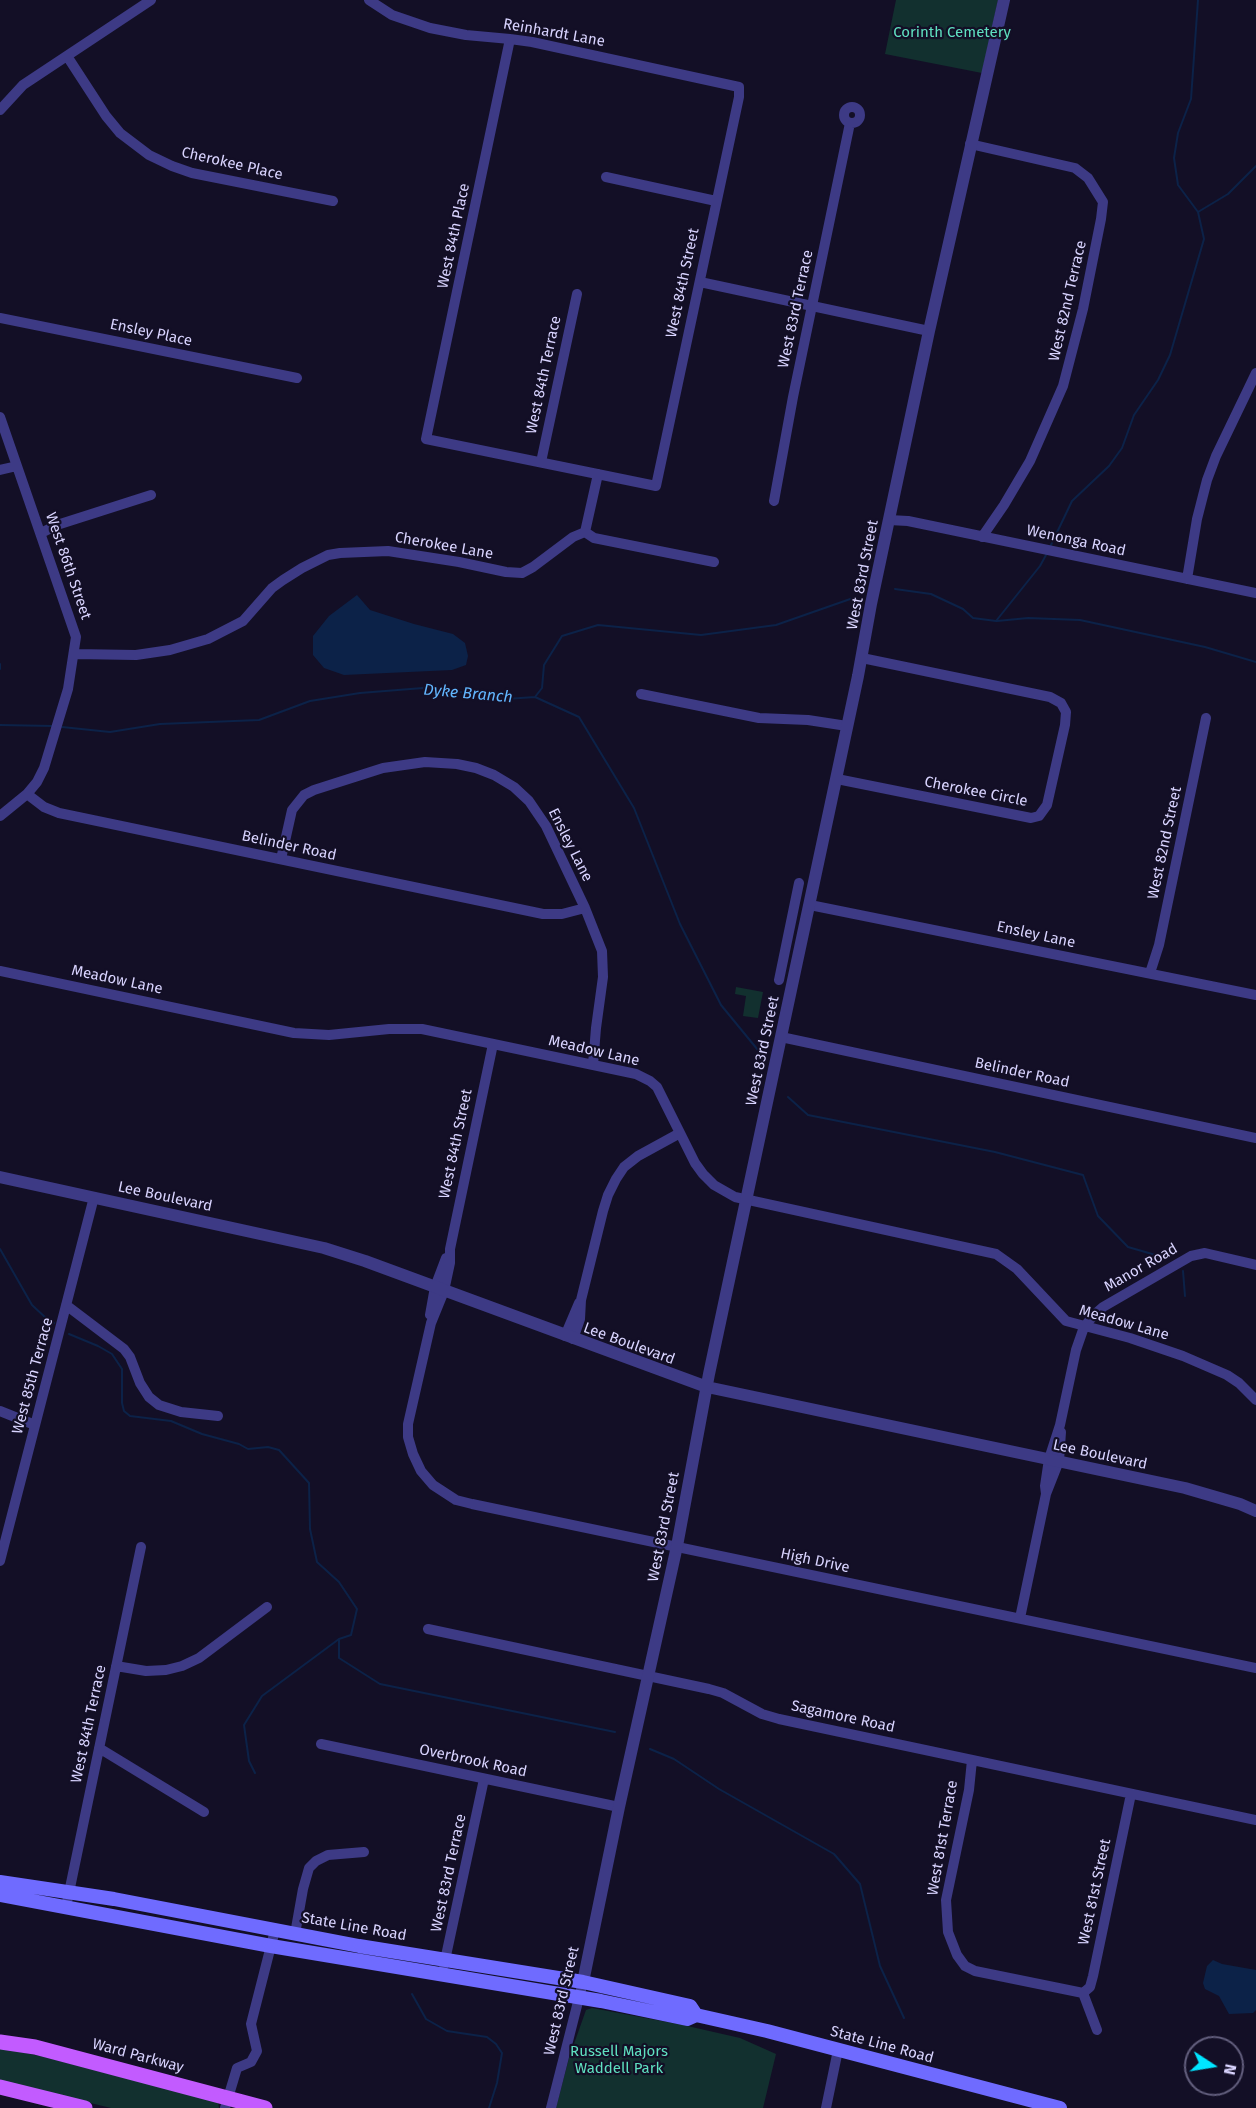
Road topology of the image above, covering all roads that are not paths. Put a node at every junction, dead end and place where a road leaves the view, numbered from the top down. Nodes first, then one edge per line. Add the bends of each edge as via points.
1 (151, 0) edge
2 (369, 0) edge
3 (1004, 0) edge
4 (510, 39) junction
5 (67, 56) junction
6 (739, 87) joint
7 (0, 110) edge
8 (850, 123) dead end
9 (970, 144) junction
10 (606, 177) dead end
11 (333, 201) dead end
12 (716, 201) junction
13 (700, 282) junction
14 (577, 294) dead end
15 (813, 305) junction
16 (0, 318) edge
17 (929, 331) junction
18 (1256, 373) edge
19 (297, 378) dead end
20 (0, 417) edge
21 (541, 462) junction
22 (17, 466) junction
23 (0, 470) edge
24 (598, 474) junction
25 (151, 495) dead end
26 (774, 501) dead end
27 (889, 520) junction
28 (41, 532) junction
29 (585, 532) junction
30 (982, 537) junction
31 (714, 562) dead end
32 (1187, 579) junction
33 (1256, 593) edge
34 (75, 654) junction
35 (862, 658) junction
36 (641, 694) dead end
37 (1206, 718) dead end
38 (847, 726) junction
39 (837, 779) junction
40 (27, 794) junction
41 (0, 816) edge
42 (281, 859) junction
43 (799, 883) dead end
44 (810, 905) junction
45 (585, 908) junction
46 (0, 971) edge
47 (1150, 973) junction
48 (779, 980) dead end
49 (1256, 995) edge
50 (782, 1037) junction
51 (493, 1044) junction
52 (593, 1065) junction
53 (680, 1133) junction
54 (1256, 1138) edge
55 (0, 1177) edge
56 (94, 1197) junction
57 (746, 1200) junction
58 (1256, 1265) edge
59 (439, 1289) junction
60 (66, 1305) junction
61 (1084, 1327) junction
62 (569, 1337) junction
63 (707, 1387) junction
64 (1256, 1400) edge
65 (0, 1412) edge
66 (218, 1416) dead end
67 (35, 1425) junction
68 (408, 1431) joint
69 (1054, 1460) junction
70 (1256, 1511) edge
71 (677, 1546) junction
72 (141, 1547) dead end
73 (0, 1560) edge
74 (267, 1608) dead end
75 (1020, 1618) junction
76 (428, 1629) dead end
77 (116, 1666) junction
78 (1256, 1668) edge
79 (648, 1675) junction
80 (321, 1744) dead end
81 (99, 1748) junction
82 (972, 1760) junction
83 (484, 1779) junction
84 (1131, 1794) junction
85 (619, 1807) junction
86 (204, 1812) dead end
87 (1256, 1820) edge
88 (364, 1852) dead end
89 (2, 1892) edge
90 (69, 1893) junction
91 (66, 1907) junction
92 (275, 1930) junction
93 (295, 1934) junction
94 (271, 1946) junction
95 (445, 1960) junction
96 (443, 1974) junction
97 (583, 1982) junction
98 (1083, 1993) junction
99 (579, 1997) junction
100 (696, 2015) junction
101 (1097, 2030) dead end
102 (0, 2042) edge
103 (838, 2050) junction
104 (0, 2087) edge
105 (226, 2103) edge
106 (1036, 2105) edge
107 (85, 2108) edge
108 (265, 2108) edge
109 (551, 2108) edge
110 (826, 2108) edge
111 (1060, 2108) edge

1 - 5 street
2 - 4 street, Reinhardt Lane via 410,23 466,35
3 - 9 street, West 83rd Street
4 - 6 street, Reinhardt Lane
4 - 21 street, West 84th Place via 426,439
5 - 7 street via 23,85
5 - 11 street, Cherokee Place via 120,133 149,155 192,173
6 - 12 street, West 84th Street
8 - 15 street, West 83rd Terrace
9 - 17 street, West 83rd Street
9 - 30 street, West 82nd Terrace via 1076,168 1088,178 1103,202 1083,309 1063,386 1030,461
10 - 12 street
12 - 13 street, West 84th Street
13 - 15 street
13 - 24 street, West 84th Street via 656,486
14 - 21 street, West 84th Terrace
15 - 17 street
15 - 26 street, West 83rd Terrace
16 - 19 street, Ensley Place
17 - 27 street, West 83rd Street
18 - 32 street via 1207,480
20 - 22 street, West 86th Street
21 - 24 street
22 - 23 street
22 - 28 street, West 86th Street
24 - 29 street
25 - 28 street
27 - 30 street, Wenonga Road
27 - 35 street, West 83rd Street
28 - 34 street, West 86th Street via 76,637
29 - 31 street via 594,538
29 - 34 street, Cherokee Lane via 522,573 388,551 328,555 283,580 243,621 208,639 136,655
30 - 32 street, Wenonga Road
32 - 33 street, Wenonga Road
34 - 40 street, West 86th Street via 50,747 37,782
35 - 38 street, West 83rd Street
35 - 39 street, Cherokee Circle via 1050,697 1060,703 1065,724 1047,806 1039,816 1031,818
36 - 38 street via 759,718
37 - 47 street, West 82nd Street
38 - 39 street, West 83rd Street
39 - 44 street, West 83rd Street
40 - 41 street
40 - 42 street, Belinder Road via 60,813
42 - 45 street, Belinder Road via 543,914
42 - 45 street, Ensley Lane via 292,810 304,795 402,764 457,764 494,775 529,801 546,826
43 - 48 street
44 - 47 street, Ensley Lane
44 - 50 street, West 83rd Street
45 - 52 street, Ensley Lane via 597,937 603,968
46 - 51 street, Meadow Lane via 310,1035 411,1028
47 - 49 street, Ensley Lane
50 - 54 street, Belinder Road
50 - 57 street, West 83rd Street
51 - 52 street, Meadow Lane
51 - 59 street, West 84th Street via 450,1263
52 - 53 street, Meadow Lane via 650,1081 666,1102
53 - 57 street, Meadow Lane via 703,1174 714,1185
53 - 62 street via 638,1156 616,1179 603,1211
55 - 56 street, Lee Boulevard
56 - 59 street, Lee Boulevard via 324,1248
56 - 60 street, West 85th Terrace
57 - 61 street, Meadow Lane via 996,1254 1017,1269 1066,1321
57 - 63 street, West 83rd Street
58 - 61 street, Manor Road via 1205,1253 1191,1256 1103,1307
59 - 62 street, Lee Boulevard
59 - 68 street, West 84th Street
60 - 66 street via 124,1349 140,1383 159,1405 180,1412
60 - 67 street, West 85th Terrace
61 - 64 street, Meadow Lane via 1184,1356 1227,1375
61 - 69 street
62 - 63 street, Lee Boulevard
63 - 69 street, Lee Boulevard
63 - 71 street, West 83rd Street
65 - 67 street
67 - 73 street, West 85th Terrace
68 - 71 street, High Drive via 422,1471 433,1485 456,1500
69 - 70 street, Lee Boulevard via 1185,1488
69 - 75 street
71 - 75 street, High Drive
71 - 79 street, West 83rd Street
72 - 77 street, West 84th Terrace
74 - 77 street via 182,1666 146,1671
75 - 78 street, High Drive
76 - 79 street, Sagamore Road
77 - 81 street, West 84th Terrace
79 - 82 street, Sagamore Road via 723,1693 779,1719
79 - 85 street, West 83rd Street
80 - 83 street, Overbrook Road
81 - 86 street
81 - 90 street, West 84th Terrace
82 - 84 street, Sagamore Road
82 - 98 street, West 81st Terrace via 946,1900 948,1932 957,1955 975,1971
83 - 85 street, Overbrook Road
83 - 95 street, West 83rd Terrace
84 - 87 street, Sagamore Road
84 - 98 street, West 81st Street via 1093,1976
85 - 97 street, West 83rd Street
88 - 93 street via 328,1855 309,1868
89 - 90 main road, State Line Road
89 - 91 main road, State Line Road
90 - 91 street, West 84th Terrace
90 - 92 main road, State Line Road
91 - 94 main road, State Line Road
92 - 93 main road, State Line Road
92 - 94 street
93 - 95 main road, State Line Road
94 - 96 main road, State Line Road
94 - 105 street via 251,2024 257,2051 250,2061 237,2068
95 - 96 street, West 83rd Terrace
95 - 97 main road, State Line Road
96 - 99 main road, State Line Road
97 - 99 street, West 83rd Street
97 - 100 main road, State Line Road via 681,2003 690,2006
98 - 101 street
99 - 100 main road, State Line Road via 687,2019
99 - 109 street, West 83rd Street
100 - 103 main road, State Line Road
102 - 105 main road, Ward Parkway via 35,2047
103 - 106 main road, State Line Road
103 - 110 street
104 - 107 main road
105 - 108 main road, Ward Parkway
106 - 111 main road, State Line Road

